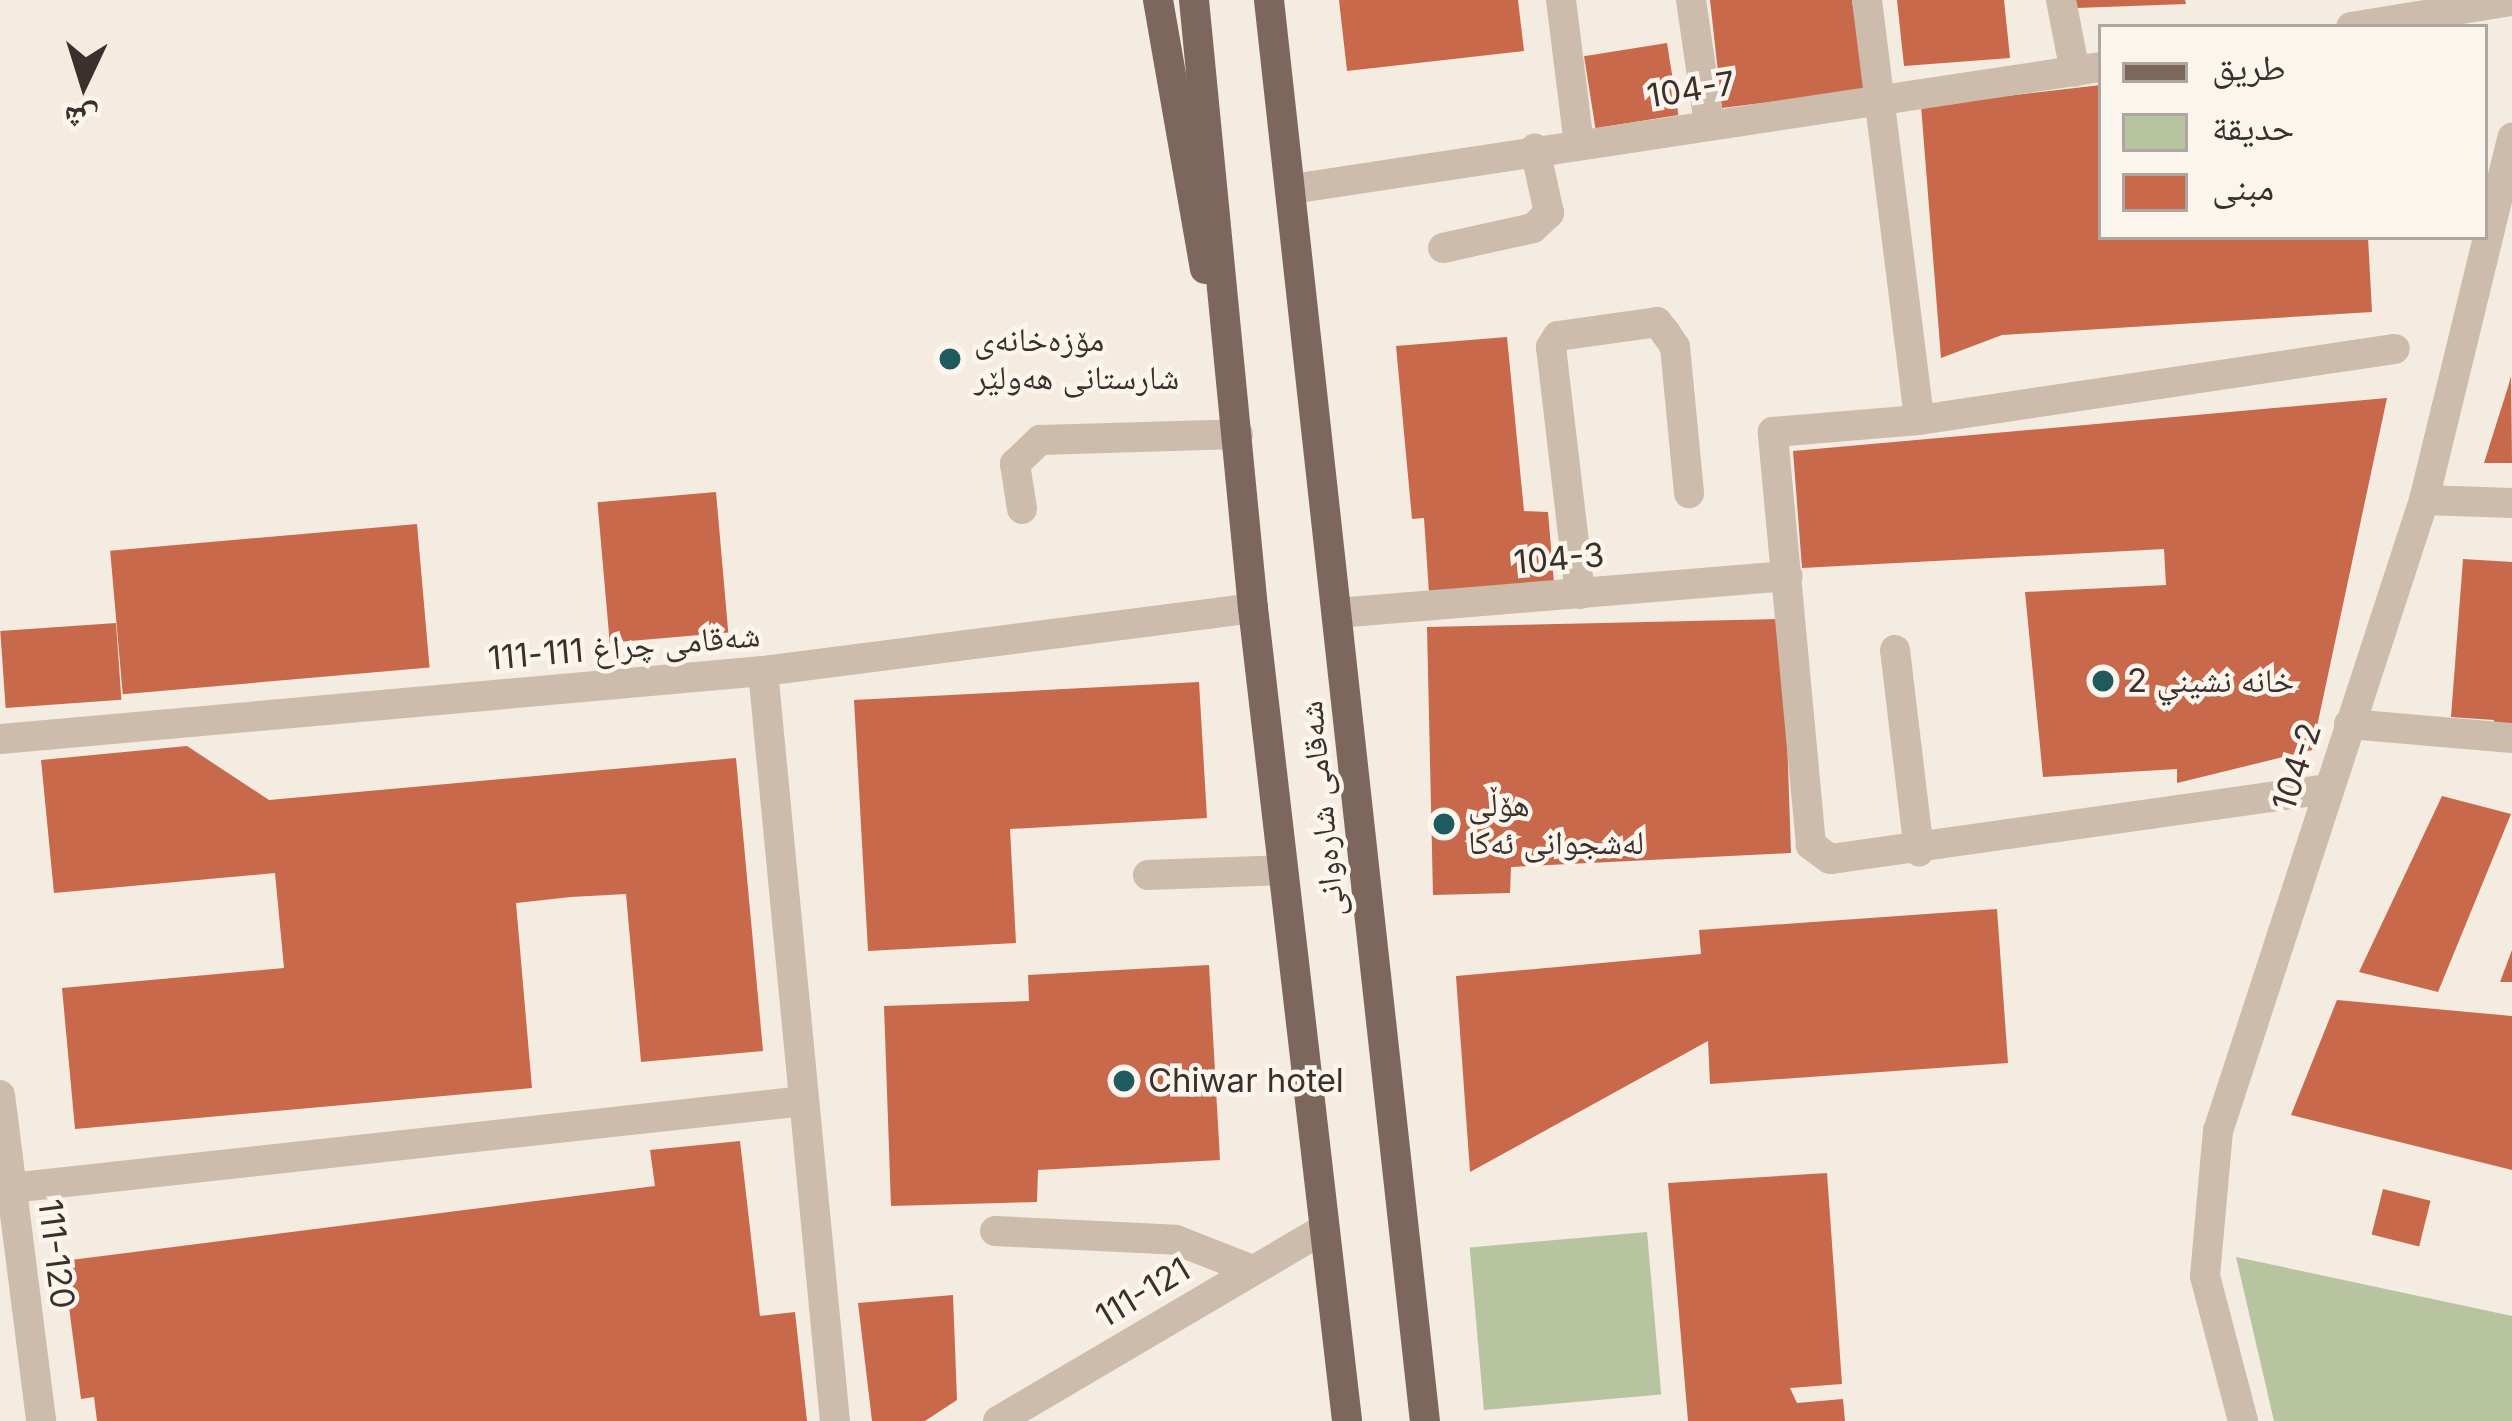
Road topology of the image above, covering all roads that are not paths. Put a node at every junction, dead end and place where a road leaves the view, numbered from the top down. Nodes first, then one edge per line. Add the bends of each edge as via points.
1 (1158, 0) edge
2 (1194, 0) edge
3 (1269, 0) edge
4 (1285, 0) edge
5 (1561, 0) edge
6 (1691, 0) edge
7 (1867, 0) edge
8 (2060, 0) edge
9 (2512, 1) edge
10 (2370, 24) edge
11 (2088, 70) edge
12 (1880, 100) junction
13 (1709, 123) junction
14 (2512, 138) edge
15 (1579, 144) junction
16 (1534, 148) junction
17 (1292, 189) junction
18 (2488, 237) edge
19 (2487, 240) edge
20 (1443, 248) dead end
21 (2395, 350) dead end
22 (1919, 420) junction
23 (1238, 428) junction
24 (1689, 493) dead end
25 (2424, 500) junction
26 (2512, 503) edge
27 (1022, 509) dead end
28 (1787, 576) junction
29 (1580, 594) junction
30 (1253, 608) junction
31 (1337, 613) junction
32 (1895, 650) dead end
33 (763, 671) junction
34 (2348, 724) junction
35 (2512, 738) edge
36 (0, 739) edge
37 (2327, 789) junction
38 (1919, 852) junction
39 (1282, 870) junction
40 (1148, 875) dead end
41 (0, 1095) edge
42 (804, 1101) junction
43 (11, 1188) junction
44 (1324, 1229) junction
45 (995, 1231) dead end
46 (1252, 1270) junction
47 (41, 1421) edge
48 (835, 1421) edge
49 (998, 1421) edge
50 (1346, 1421) edge
51 (1425, 1421) edge
52 (2242, 1421) edge

1 - 23 main road, شەقامی شارەوانی via 1172,116
2 - 23 main road, شەقامی شارەوانی
3 - 17 main road, شەقامی شارەوانی
4 - 17 main road, شەقامی شارەوانی
5 - 15 street
6 - 13 street
7 - 12 street
8 - 11 street
9 - 10 street
11 - 12 street, 104-7
12 - 13 street, 104-7
12 - 22 street
13 - 15 street, 104-7
14 - 18 street, 104-2
15 - 16 street, 104-7
16 - 17 street, 104-7
16 - 20 street via 1549,213 1533,228
17 - 31 main road, شەقامی شارەوانی
19 - 25 street, 104-2
21 - 22 street
22 - 28 street via 1773,432
23 - 27 street via 1040,440 1015,464
23 - 30 main road, شەقامی شارەوانی
24 - 29 street via 1675,347 1657,322 1558,336 1551,347
25 - 26 street
25 - 34 street, 104-2
28 - 29 street, 104-3
28 - 38 street via 1811,845 1830,859
29 - 31 street, 104-3
30 - 33 street, شەقامی چراغ 111-111
30 - 39 main road, شەقامی شارەوانی
31 - 51 main road, شەقامی شارەوانی
32 - 38 street
33 - 36 street, شەقامی چراغ 111-111
33 - 42 street
34 - 35 street
34 - 37 street, 104-2
37 - 38 street
37 - 52 street, 104-2 via 2218,1131 2205,1276
39 - 40 street
39 - 44 main road, شەقامی شارەوانی
41 - 43 street, 111-120
42 - 43 street
42 - 48 street
43 - 47 street, 111-120
44 - 46 street, 111-121
44 - 50 main road, شەقامی شارەوانی
45 - 46 street via 1175,1240
46 - 49 street, 111-121

